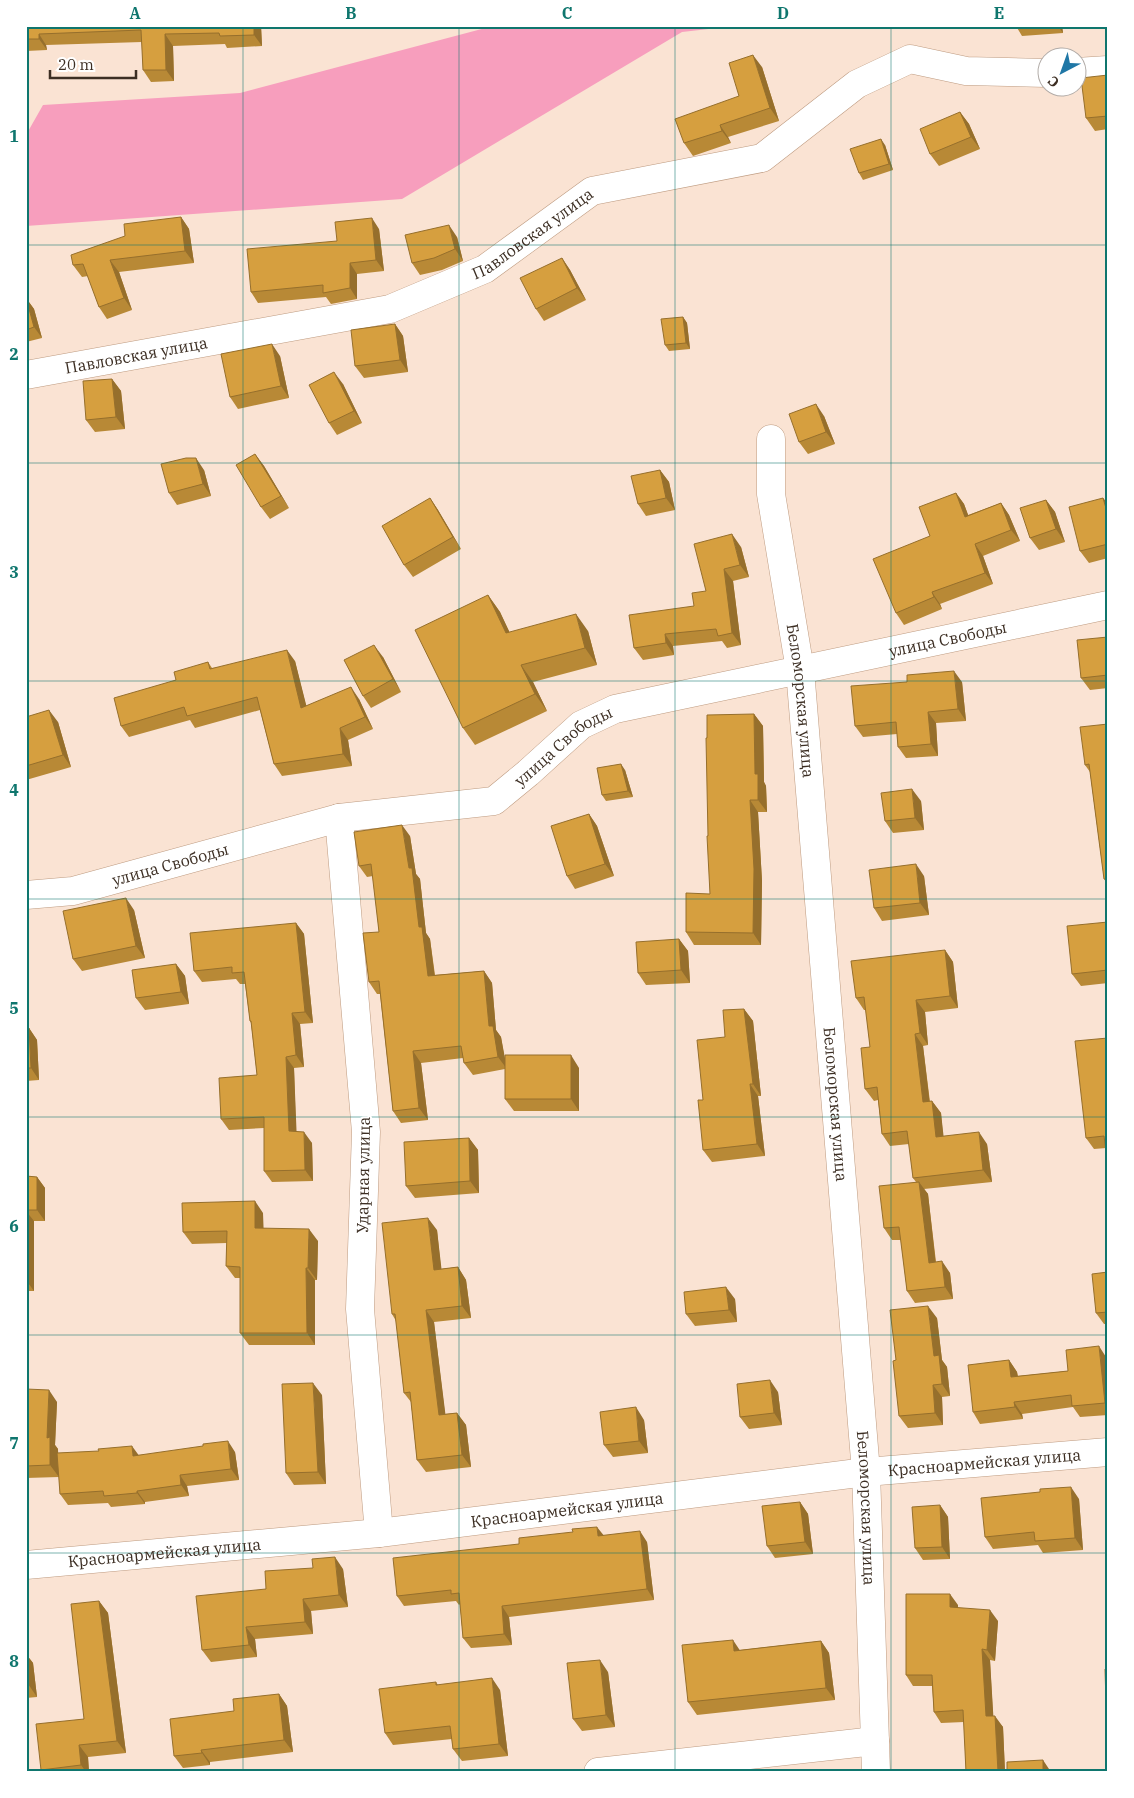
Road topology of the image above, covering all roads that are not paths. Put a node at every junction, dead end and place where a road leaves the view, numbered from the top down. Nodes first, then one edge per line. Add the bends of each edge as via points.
1 (1108, 70) edge
2 (1086, 71) edge
3 (1036, 73) edge
4 (26, 375) edge
5 (771, 439) dead end
6 (1108, 605) edge
7 (800, 670) junction
8 (339, 818) junction
9 (26, 895) edge
10 (1108, 1452) edge
11 (866, 1472) junction
12 (379, 1532) junction
13 (26, 1565) edge
14 (875, 1742) junction
15 (598, 1772) edge
16 (876, 1772) edge

1 - 2 street
3 - 4 street, Павловская улица via 966,71 910,59 858,84 762,158 592,191 485,269 390,309
5 - 7 street, Беломорская улица via 771,494
6 - 7 street, улица Свободы
7 - 8 street, улица Свободы via 615,709 581,725 494,801
7 - 11 street, Беломорская улица
8 - 9 street, улица Свободы via 73,891
8 - 12 street, Ударная улица via 366,1132 360,1309
10 - 11 street, Красноармейская улица
11 - 12 street, Красноармейская улица
11 - 14 street, Беломорская улица
12 - 13 street, Красноармейская улица
14 - 15 street
14 - 16 street, Беломорская улица

